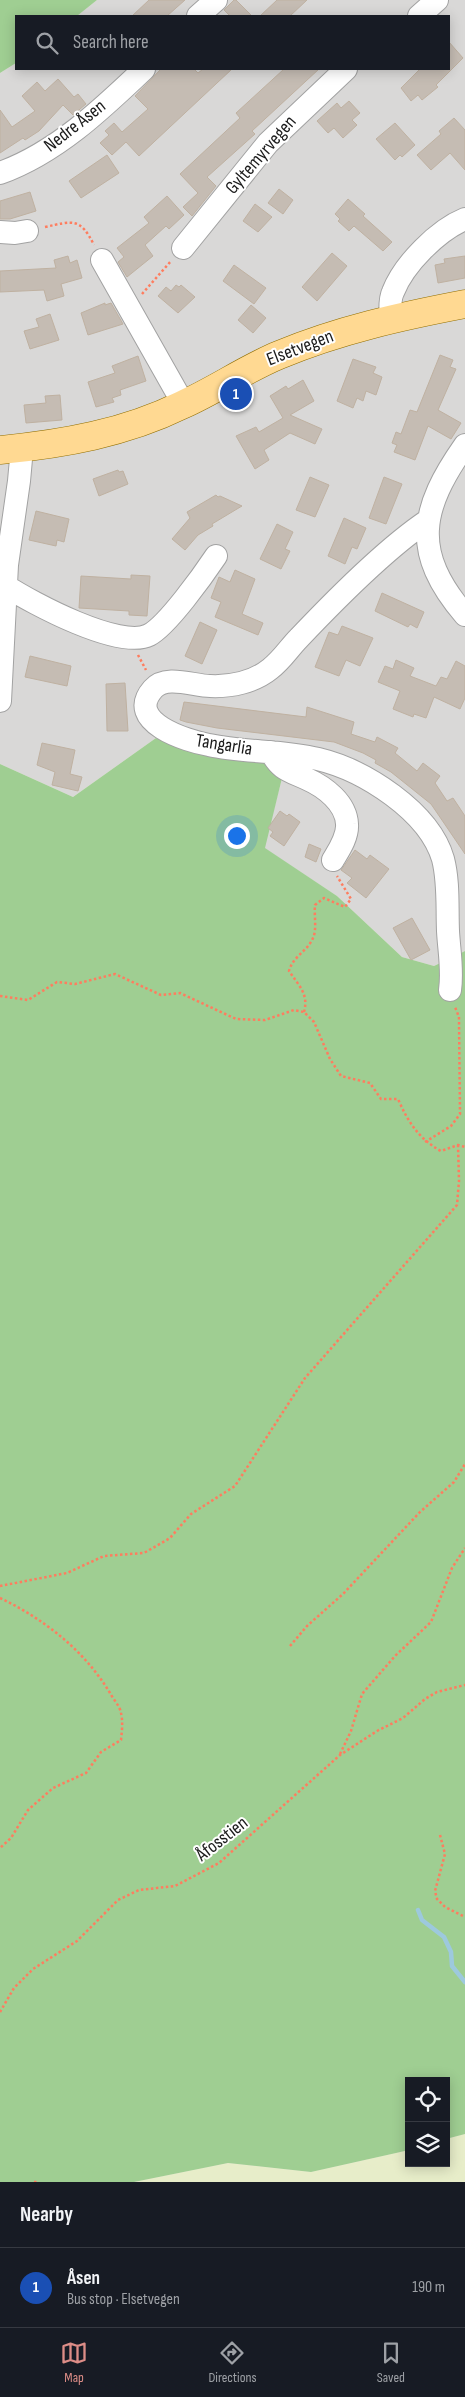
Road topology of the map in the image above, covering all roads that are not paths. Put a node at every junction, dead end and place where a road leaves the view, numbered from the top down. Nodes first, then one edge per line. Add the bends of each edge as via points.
1 (216, 0) edge
2 (437, 0) edge
3 (199, 15) edge
4 (420, 15) edge
5 (143, 70) edge
6 (345, 70) edge
7 (0, 173) edge
8 (465, 219) edge
9 (27, 231) road end
10 (0, 232) edge
11 (183, 248) road end
12 (102, 260) road end
13 (465, 304) edge
14 (390, 319) junction
15 (184, 405) junction
16 (465, 446) edge
17 (11, 449) edge
18 (428, 521) junction
19 (216, 556) dead end
20 (6, 586) junction
21 (465, 615) edge
22 (0, 701) edge
23 (271, 752) junction
24 (333, 860) road end
25 (450, 990) road end

1 - 3 street
2 - 4 street
5 - 7 street, Nedre Åsen via 64,138 26,162
6 - 11 street, Gyltemyrvegen via 268,143
8 - 14 street via 429,243 405,272 392,292
9 - 10 street
12 - 15 street
13 - 14 main road, Elsetvegen
14 - 15 main road, Elsetvegen via 281,354 245,370
15 - 17 main road, Elsetvegen via 104,434
16 - 18 street via 444,478
17 - 20 street
18 - 21 street via 429,547 437,571
18 - 23 street, Tangarlia via 350,588 272,668 258,678 231,685 172,682 156,686 147,699 146,708 152,721 192,741
19 - 20 street via 154,631 143,637 87,628
20 - 22 street
23 - 24 street via 281,767 319,784 341,808 347,824
23 - 25 street, Tangarlia via 300,755 345,767 388,792 425,826 442,858 446,878

